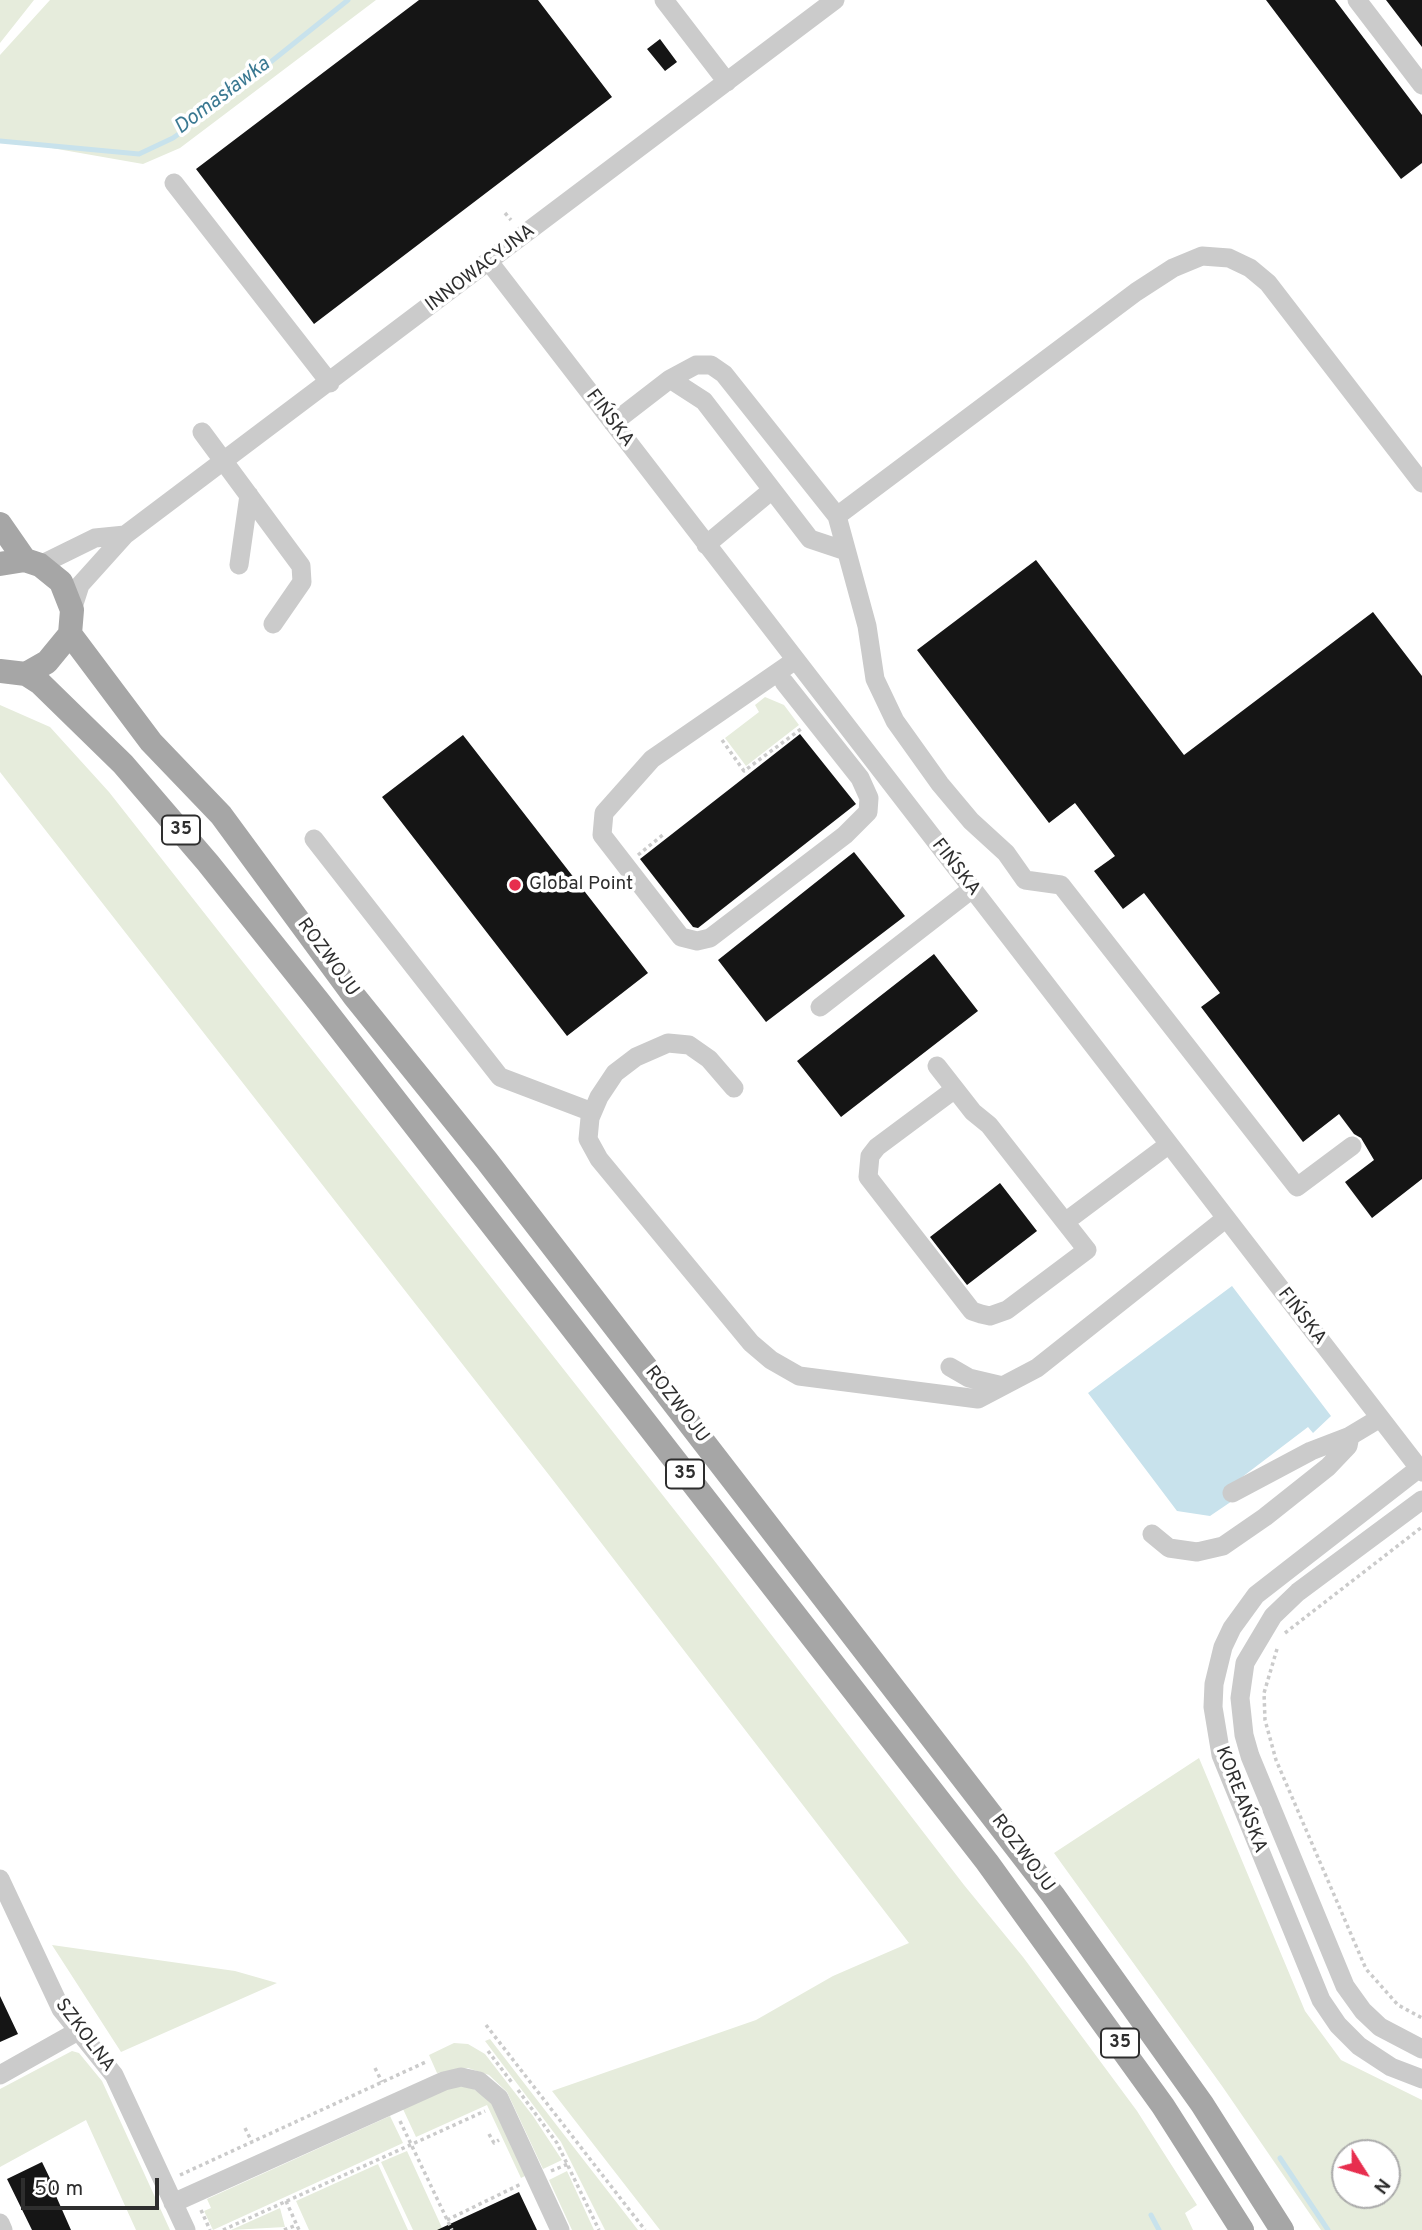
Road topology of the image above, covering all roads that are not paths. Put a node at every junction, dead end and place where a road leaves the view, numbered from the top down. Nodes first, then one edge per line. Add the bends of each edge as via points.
1 (664, 0) edge
2 (835, 0) edge
3 (1357, 0) edge
4 (727, 82) junction
5 (1422, 85) edge
6 (174, 183) dead end
7 (490, 263) junction
8 (670, 379) junction
9 (330, 383) junction
10 (613, 423) junction
11 (202, 432) dead end
12 (225, 463) junction
13 (1422, 482) edge
14 (772, 490) junction
15 (249, 495) junction
16 (837, 516) junction
17 (0, 524) edge
18 (125, 535) junction
19 (706, 545) junction
20 (846, 551) junction
21 (33, 563) junction
22 (0, 564) edge
23 (239, 565) dead end
24 (71, 622) junction
25 (273, 624) dead end
26 (794, 661) junction
27 (0, 671) edge
28 (26, 674) junction
29 (784, 682) dead end
30 (314, 839) dead end
31 (972, 888) junction
32 (820, 1007) dead end
33 (937, 1066) dead end
34 (734, 1088) dead end
35 (955, 1089) junction
36 (592, 1112) junction
37 (1168, 1145) junction
38 (1352, 1146) dead end
39 (1225, 1219) junction
40 (1065, 1222) junction
41 (950, 1367) dead end
42 (1003, 1386) junction
43 (1380, 1418) junction
44 (1350, 1436) junction
45 (1421, 1468) edge
46 (1232, 1493) dead end
47 (1422, 1500) edge
48 (1152, 1534) dead end
49 (0, 1879) edge
50 (78, 2031) junction
51 (1422, 2049) edge
52 (0, 2075) edge
53 (1422, 2079) edge
54 (173, 2203) junction
55 (0, 2223) edge
56 (3, 2230) edge
57 (186, 2230) edge
58 (560, 2230) edge
59 (1242, 2230) edge
60 (1282, 2230) edge

1 - 4 street
2 - 4 street, INNOWACYJNA
3 - 5 street
4 - 7 street, INNOWACYJNA
6 - 9 street
7 - 9 street, INNOWACYJNA
7 - 10 street, FIŃSKA
8 - 10 street
8 - 14 street via 704,401
8 - 16 street via 696,365 711,365 724,374
9 - 12 street, INNOWACYJNA
10 - 19 street, FIŃSKA
11 - 12 street
12 - 15 street
12 - 18 street, INNOWACYJNA
13 - 16 street via 1268,283 1229,258 1202,256 1136,292
14 - 19 street
14 - 20 street via 810,539
15 - 23 street
15 - 25 street via 301,566 302,582
16 - 20 street
17 - 21 main road, 35
18 - 21 street, INNOWACYJNA via 95,538
18 - 24 street, INNOWACYJNA via 80,585
19 - 26 street, FIŃSKA
20 - 38 street via 880,689 895,721 971,821 1006,853 1025,880 1061,885 1297,1187
21 - 22 main road
21 - 24 main road, 35 via 61,582
24 - 28 main road via 57,653
24 - 60 main road, ROZWOJU / 35 via 151,742 220,814 354,996 479,1150 1053,1895 1202,2104
26 - 29 street via 652,759 604,813 601,835 681,937 709,938 868,812 869,798 860,778
26 - 31 street, FIŃSKA
27 - 28 main road
28 - 59 main road, ROZWOJU / 35 via 68,709 156,801 318,1002 1003,1883 1163,2106
30 - 36 street via 500,1077
31 - 32 street
31 - 37 street, FIŃSKA
33 - 35 street
34 - 36 street via 709,1059 689,1045 668,1043 636,1057 615,1073
35 - 40 street
35 - 40 street via 877,1147 870,1156 867,1177 972,1311 990,1316 1007,1310 1087,1250
36 - 42 street via 589,1139 599,1159 751,1343 771,1360 799,1376 963,1397 978,1398
37 - 39 street, FIŃSKA
37 - 40 street
39 - 42 street via 1037,1367
39 - 43 street, FIŃSKA
41 - 42 street via 969,1378
43 - 44 street
43 - 45 street, FIŃSKA
44 - 46 street
44 - 48 street via 1348,1446 1328,1467 1223,1546 1197,1552 1169,1548
45 - 53 street, KOREAŃSKA via 1256,1595 1223,1647 1213,1707 1221,1755 1321,2000 1359,2046 1391,2067
47 - 51 street, KOREAŃSKA via 1298,1592 1273,1616 1245,1663 1240,1698 1250,1756 1345,1986 1380,2027
49 - 50 street, SZKOLNA via 49,1986
50 - 52 street
50 - 54 street, SZKOLNA via 114,2076
54 - 57 street, SZKOLNA
54 - 58 street via 452,2078 479,2081 499,2098 526,2185
55 - 56 street

